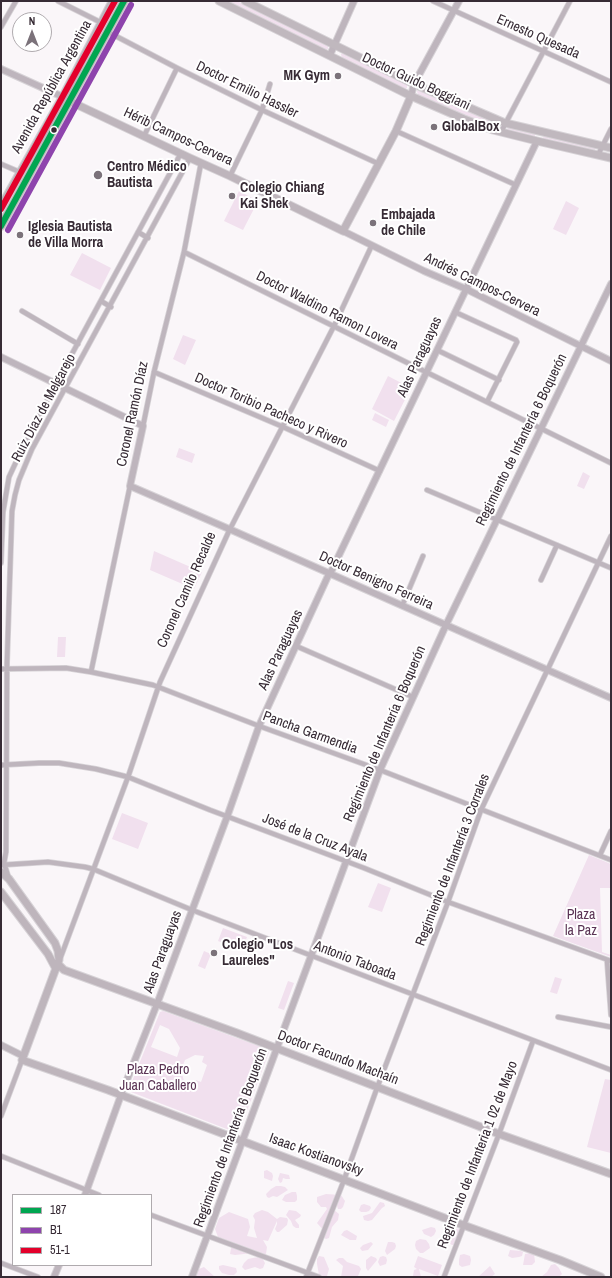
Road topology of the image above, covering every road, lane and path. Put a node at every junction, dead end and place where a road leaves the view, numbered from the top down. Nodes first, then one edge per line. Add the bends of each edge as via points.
1 (16, 1) edge
2 (58, 1) edge
3 (113, 1) edge
4 (124, 1) edge
5 (220, 1) edge
6 (245, 1) edge
7 (354, 1) edge
8 (433, 1) edge
9 (459, 1) edge
10 (570, 1) edge
11 (454, 11) junction
12 (102, 23) junction
13 (1, 27) edge
14 (108, 32) junction
15 (334, 45) junction
16 (543, 51) junction
17 (330, 55) junction
18 (176, 68) junction
19 (1, 69) edge
20 (611, 82) edge
21 (270, 84) dead end
22 (414, 84) junction
23 (411, 96) junction
24 (62, 97) junction
25 (70, 101) junction
26 (262, 110) junction
27 (505, 124) junction
28 (611, 129) edge
29 (396, 131) junction
30 (501, 132) junction
31 (540, 132) junction
32 (144, 136) junction
33 (537, 141) junction
34 (602, 146) junction
35 (611, 148) edge
36 (180, 153) junction
37 (598, 155) junction
38 (190, 158) junction
39 (611, 158) edge
40 (201, 163) junction
41 (1, 164) edge
42 (379, 164) junction
43 (20, 172) junction
44 (28, 176) junction
45 (230, 176) junction
46 (516, 185) junction
47 (1, 207) edge
48 (1, 226) edge
49 (343, 231) junction
50 (138, 232) junction
51 (148, 238) junction
52 (372, 245) junction
53 (184, 252) junction
54 (611, 284) edge
55 (466, 289) junction
56 (101, 301) junction
57 (111, 307) junction
58 (22, 311) dead end
59 (455, 312) junction
60 (334, 326) junction
61 (78, 344) junction
62 (581, 347) junction
63 (437, 350) junction
64 (1, 358) edge
65 (611, 361) edge
66 (154, 372) junction
67 (426, 372) junction
68 (499, 380) junction
69 (56, 384) junction
70 (66, 389) junction
71 (487, 402) junction
72 (143, 426) junction
73 (282, 426) junction
74 (542, 429) junction
75 (16, 462) junction
76 (611, 463) edge
77 (25, 467) junction
78 (380, 471) junction
79 (130, 486) junction
80 (427, 490) dead end
81 (497, 520) junction
82 (230, 529) junction
83 (611, 536) edge
84 (2, 542) edge
85 (11, 542) junction
86 (557, 545) junction
87 (423, 556) dead end
88 (598, 562) junction
89 (1, 563) edge
90 (611, 568) edge
91 (330, 574) junction
92 (541, 580) dead end
93 (402, 606) junction
94 (446, 625) junction
95 (296, 646) junction
96 (1, 669) edge
97 (8, 669) junction
98 (547, 670) junction
99 (91, 672) junction
100 (158, 686) junction
101 (413, 697) junction
102 (611, 698) edge
103 (260, 726) junction
104 (7, 764) junction
105 (1, 765) edge
106 (380, 770) junction
107 (128, 777) junction
108 (481, 810) junction
109 (227, 817) junction
110 (611, 831) edge
111 (3, 836) edge
112 (600, 855) junction
113 (611, 860) edge
114 (345, 861) junction
115 (3, 864) edge
116 (93, 869) junction
117 (1, 872) edge
118 (9, 879) junction
119 (1, 892) edge
120 (448, 902) junction
121 (192, 910) junction
122 (311, 955) junction
123 (609, 961) edge
124 (58, 965) junction
125 (413, 995) junction
126 (157, 1004) junction
127 (611, 1015) edge
128 (558, 1017) dead end
129 (611, 1027) edge
130 (533, 1040) junction
131 (1, 1045) edge
132 (276, 1048) junction
133 (22, 1058) junction
134 (611, 1070) edge
135 (377, 1088) junction
136 (121, 1095) junction
137 (1, 1116) edge
138 (499, 1134) junction
139 (242, 1142) junction
140 (1, 1156) edge
141 (611, 1174) edge
142 (344, 1180) junction
143 (86, 1193) edge
144 (152, 1215) edge
145 (463, 1225) junction
146 (208, 1236) junction
147 (1, 1263) edge
148 (59, 1266) edge
149 (307, 1275) edge
150 (38, 1277) edge
151 (54, 1277) edge
152 (192, 1277) edge
153 (319, 1277) edge
154 (444, 1277) edge
155 (600, 1277) edge

1 - 13 street
2 - 12 street
3 - 12 highway, Avenida República Argentina
4 - 14 highway, Avenida República Argentina
5 - 17 main road, Doctor Guido Boggiani
6 - 15 main road, Doctor Guido Boggiani
7 - 15 street
8 - 11 street, Ernesto Quesada
9 - 11 street
10 - 16 street
11 - 16 street, Ernesto Quesada
11 - 22 street
12 - 24 highway, Avenida República Argentina
14 - 18 street, Doctor Emilio Hassler
14 - 25 highway, Avenida República Argentina
15 - 17 street
15 - 22 main road, Doctor Guido Boggiani
16 - 20 street, Ernesto Quesada
16 - 27 street
17 - 23 main road, Doctor Guido Boggiani
18 - 26 street, Doctor Emilio Hassler
18 - 32 street
19 - 24 street, Hérib Campos-Cervera
21 - 26 street
22 - 23 street
22 - 27 main road, Doctor Guido Boggiani
23 - 29 main road
23 - 30 main road, Doctor Guido Boggiani
24 - 25 main road, Hérib Campos-Cervera
24 - 43 highway, Avenida República Argentina
25 - 32 main road, Hérib Campos-Cervera
25 - 44 highway, Avenida República Argentina
26 - 42 street, Doctor Emilio Hassler
26 - 45 street
27 - 30 street
27 - 31 main road, Doctor Guido Boggiani
28 - 34 street
29 - 42 main road
29 - 46 street
30 - 33 main road, Doctor Guido Boggiani
31 - 33 street, Alas Paraguayas
31 - 34 main road, Doctor Guido Boggiani
32 - 36 main road, Hérib Campos-Cervera
33 - 37 main road, Doctor Guido Boggiani
33 - 46 street, Alas Paraguayas
34 - 35 main road, Doctor Guido Boggiani
34 - 37 street
36 - 38 main road, Hérib Campos-Cervera
36 - 50 street, Ruiz Díaz de Melgarejo
37 - 39 main road, Doctor Guido Boggiani
38 - 40 main road, Hérib Campos-Cervera
38 - 51 street, Ruiz Díaz de Melgarejo
40 - 45 main road, Hérib Campos-Cervera
40 - 53 street, Coronel Ramón Díaz
41 - 43 street
42 - 49 main road
43 - 44 street
43 - 47 highway, Avenida República Argentina
44 - 48 highway, Avenida República Argentina
45 - 49 main road, Hérib Campos-Cervera
46 - 55 street, Alas Paraguayas
49 - 52 street, Andrés Campos-Cervera
50 - 51 street
50 - 56 street, Ruiz Díaz de Melgarejo
51 - 57 street, Ruiz Díaz de Melgarejo
52 - 55 street, Andrés Campos-Cervera
52 - 60 street, Coronel Camilo Recalde
53 - 60 street, Doctor Waldino Ramon Lovera
53 - 66 street, Coronel Ramón Díaz
54 - 62 street, Regimiento de Infantería 6 Boquerón
55 - 59 street, Alas Paraguayas
55 - 62 street, Andrés Campos-Cervera
56 - 57 street
56 - 61 street, Ruiz Díaz de Melgarejo
57 - 70 street, Ruiz Díaz de Melgarejo
58 - 61 street
59 - 63 street, Alas Paraguayas
59 - 68 street via 516,340 517,344
60 - 67 street, Doctor Waldino Ramon Lovera
60 - 73 street, Coronel Camilo Recalde
61 - 69 street, Ruiz Díaz de Melgarejo
62 - 65 street, Andrés Campos-Cervera
62 - 74 street, Regimiento de Infantería 6 Boquerón
63 - 67 street, Alas Paraguayas
63 - 68 street
64 - 69 street
66 - 72 street, Coronel Ramón Díaz
66 - 73 street, Doctor Toribio Pacheco y Rivero
67 - 71 street, Doctor Waldino Ramon Lovera
67 - 78 street, Alas Paraguayas
68 - 71 street
69 - 70 street
69 - 75 street, Ruiz Díaz de Melgarejo
70 - 72 street
70 - 77 street, Ruiz Díaz de Melgarejo via 32,449
71 - 74 street, Doctor Waldino Ramon Lovera
72 - 79 street, Coronel Ramón Díaz
73 - 78 street, Doctor Toribio Pacheco y Rivero
73 - 82 street, Coronel Camilo Recalde
74 - 76 street, Doctor Waldino Ramon Lovera
74 - 81 street, Regimiento de Infantería 6 Boquerón
75 - 77 street
75 - 84 street, Ruiz Díaz de Melgarejo via 6,491
77 - 85 street, Ruiz Díaz de Melgarejo via 14,501
78 - 91 street, Alas Paraguayas
79 - 82 street, Doctor Benigno Ferreira
79 - 99 street, Coronel Ramón Díaz
80 - 81 street
81 - 86 street
81 - 94 street, Regimiento de Infantería 6 Boquerón
82 - 91 street, Doctor Benigno Ferreira
82 - 100 street, Coronel Camilo Recalde
83 - 88 street, Regimiento de Infantería 3 Corrales
84 - 85 street
84 - 89 street, Ruiz Díaz de Melgarejo
85 - 97 street, Ruiz Díaz de Melgarejo
86 - 88 street
86 - 92 street
87 - 93 street
88 - 90 street
88 - 98 street, Regimiento de Infantería 3 Corrales
91 - 93 street, Doctor Benigno Ferreira
91 - 95 street, Alas Paraguayas
93 - 94 street, Doctor Benigno Ferreira
94 - 98 street, Doctor Benigno Ferreira
94 - 101 street, Regimiento de Infantería 6 Boquerón
95 - 101 street
95 - 103 street, Alas Paraguayas
96 - 97 street, Pancha Garmendia
97 - 99 street, Pancha Garmendia via 66,668
97 - 104 street, Ruiz Díaz de Melgarejo
98 - 102 street, Doctor Benigno Ferreira
98 - 108 street, Regimiento de Infantería 3 Corrales
99 - 100 street, Pancha Garmendia
100 - 103 street, Pancha Garmendia
100 - 107 street, Coronel Camilo Recalde
101 - 106 street, Regimiento de Infantería 6 Boquerón
103 - 106 street, Pancha Garmendia
103 - 109 street, Alas Paraguayas
104 - 105 street, José de la Cruz Ayala
104 - 107 street, José de la Cruz Ayala via 59,763
104 - 111 street, Ruiz Díaz de Melgarejo
106 - 108 street, Pancha Garmendia
106 - 114 street, Regimiento de Infantería 6 Boquerón
107 - 109 street, José de la Cruz Ayala
107 - 116 street, Coronel Camilo Recalde
108 - 112 street, Pancha Garmendia
108 - 120 street, Regimiento de Infantería 3 Corrales
109 - 114 street, José de la Cruz Ayala
109 - 121 street, Alas Paraguayas
110 - 112 street
111 - 115 street, Ruiz Díaz de Melgarejo
112 - 113 street, Pancha Garmendia
114 - 120 street, José de la Cruz Ayala
114 - 122 street, Regimiento de Infantería 6 Boquerón
115 - 116 street, Antonio Taboada via 48,862
115 - 118 street, Ruiz Díaz de Melgarejo
116 - 121 street, Antonio Taboada
116 - 124 street, Coronel Camilo Recalde
117 - 118 main road
118 - 124 main road via 54,943 58,951
119 - 124 main road, Doctor Facundo Machaín
120 - 123 street, José de la Cruz Ayala
120 - 125 street, Regimiento de Infantería 3 Corrales
121 - 122 street, Antonio Taboada
121 - 126 street, Alas Paraguayas
122 - 125 street, Antonio Taboada
122 - 132 street, Regimiento de Infantería 6 Boquerón
123 - 127 street
124 - 126 main road, Doctor Facundo Machaín via 64,970
124 - 133 main road, Coronel Camilo Recalde
125 - 130 street, Antonio Taboada
125 - 135 street, Regimiento de Infantería 3 Corrales
126 - 132 main road, Doctor Facundo Machaín
126 - 136 street, Alas Paraguayas
128 - 129 street
130 - 134 street, Antonio Taboada
130 - 138 street, Regimiento de Infanteria 1 02 de Mayo
131 - 133 street
132 - 135 main road, Doctor Facundo Machaín
132 - 139 street, Regimiento de Infantería 6 Boquerón
133 - 136 main road, Isaac Kostianovsky
133 - 137 street, Coronel Camilo Recalde
135 - 138 main road, Doctor Facundo Machaín
135 - 142 street, Regimiento de Infantería 3 Corrales
136 - 139 main road, Isaac Kostianovsky
136 - 143 street, Alas Paraguayas
138 - 141 main road, Doctor Facundo Machaín
138 - 145 street, Regimiento de Infanteria 1 02 de Mayo
139 - 142 main road, Isaac Kostianovsky
139 - 146 street, Regimiento de Infantería 6 Boquerón
140 - 143 street
142 - 145 main road, Isaac Kostianovsky
142 - 149 street, Regimiento de Infantería 3 Corrales
144 - 146 street
145 - 154 street, Regimiento de Infanteria 1 02 de Mayo
145 - 155 main road, Isaac Kostianovsky
146 - 149 street
146 - 152 street, Regimiento de Infantería 6 Boquerón
147 - 150 street
148 - 151 street
149 - 153 street

